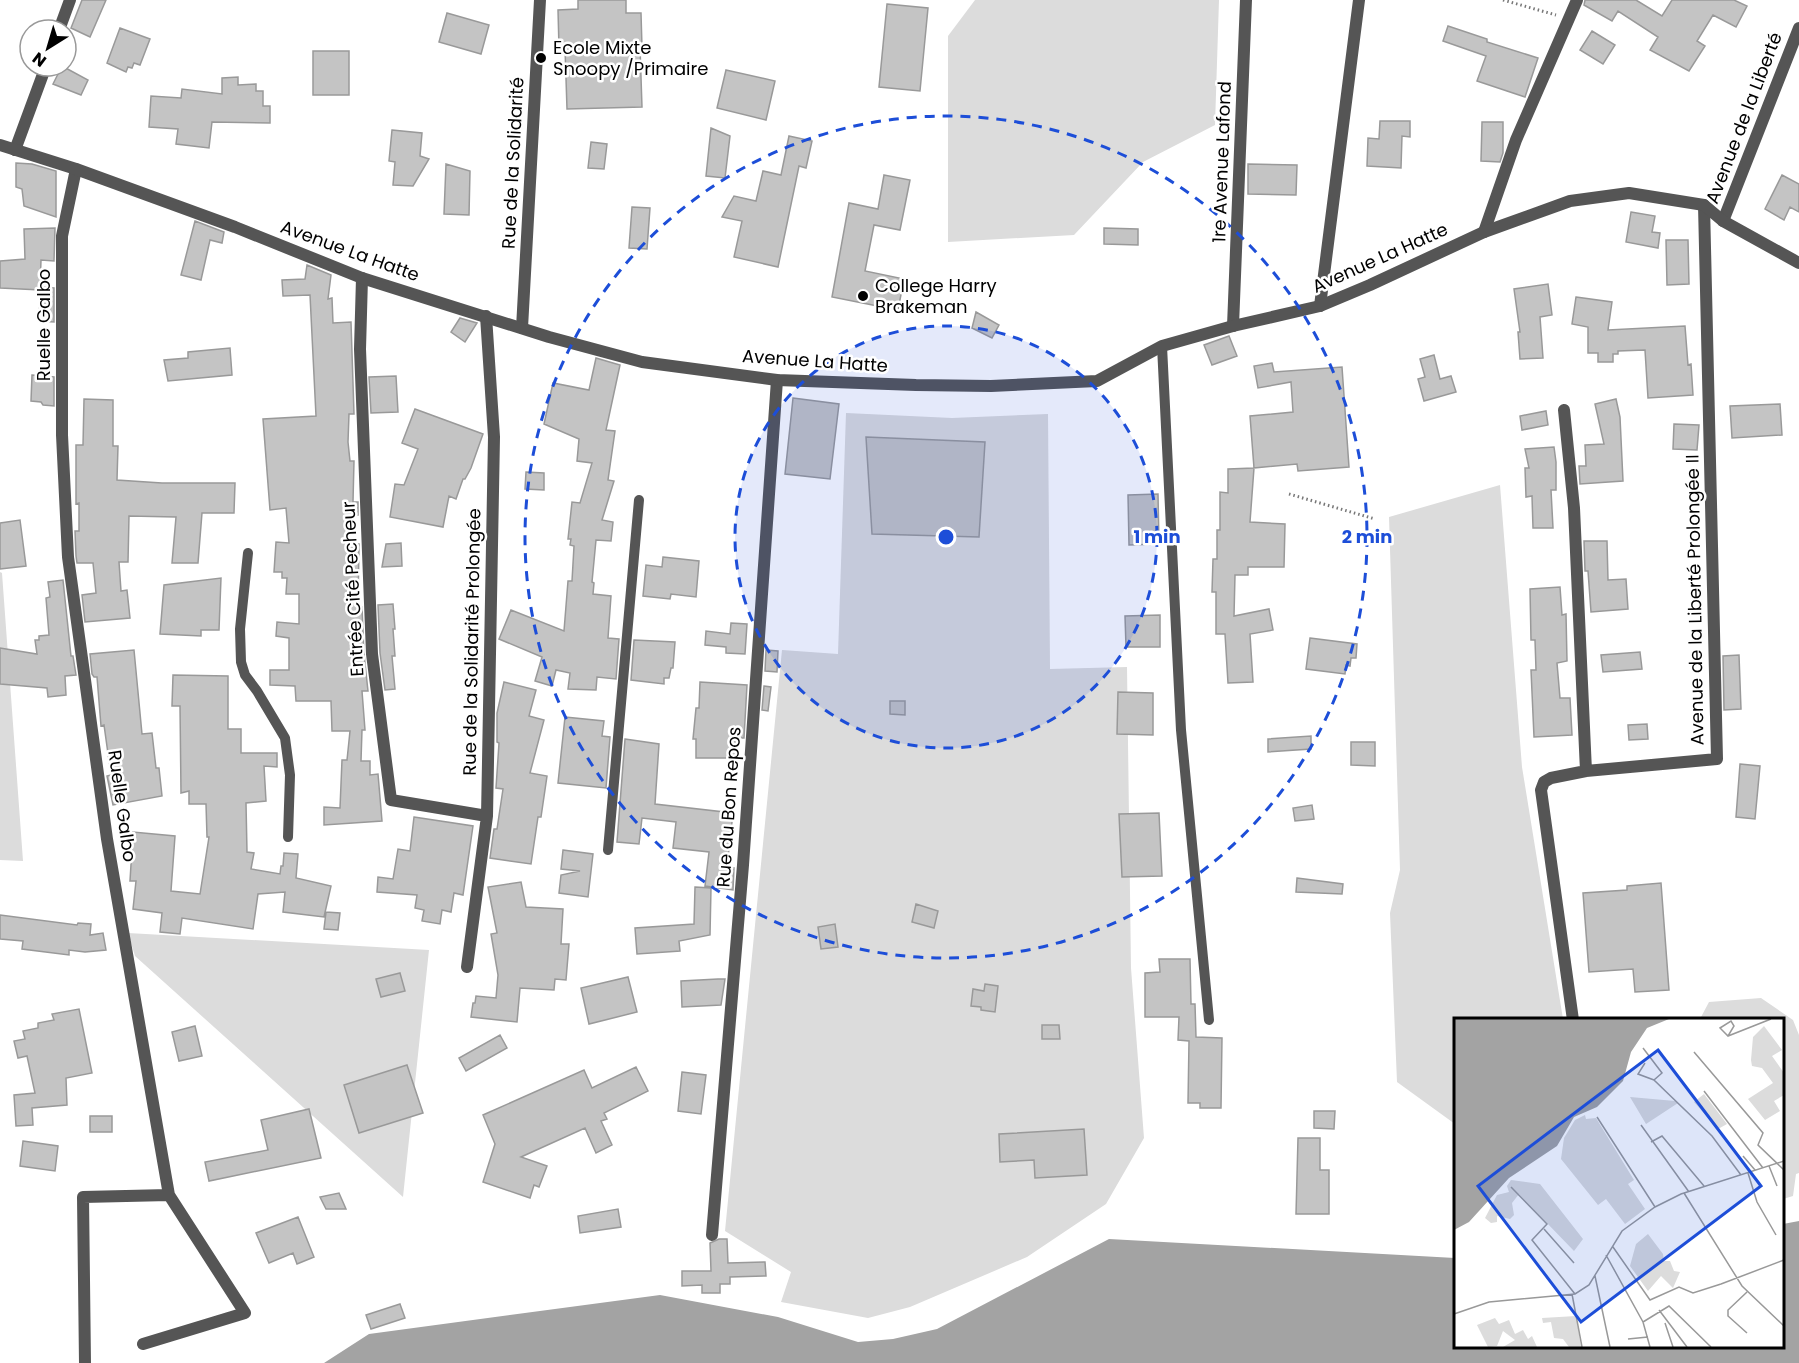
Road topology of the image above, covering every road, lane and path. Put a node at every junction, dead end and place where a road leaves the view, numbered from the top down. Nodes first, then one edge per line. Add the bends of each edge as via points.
1 (70, 0) edge
2 (540, 0) edge
3 (1246, 0) edge
4 (1359, 0) edge
5 (1503, 0) edge
6 (1577, 0) edge
7 (63, 18) edge
8 (1570, 19) junction
9 (1799, 28) edge
10 (42, 78) edge
11 (0, 145) edge
12 (15, 150) junction
13 (76, 169) junction
14 (1704, 205) junction
15 (1723, 221) junction
16 (1484, 232) junction
17 (1799, 263) edge
18 (362, 278) junction
19 (1320, 306) junction
20 (486, 316) junction
21 (1233, 326) junction
22 (522, 328) junction
23 (1162, 346) junction
24 (777, 380) junction
25 (1564, 410) dead end
26 (1289, 494) dead end
27 (639, 500) dead end
28 (1375, 519) dead end
29 (248, 553) dead end
30 (1586, 771) junction
31 (487, 816) junction
32 (288, 837) dead end
33 (608, 850) dead end
34 (467, 967) dead end
35 (1573, 1018) edge
36 (1209, 1020) dead end
37 (169, 1195) junction
38 (712, 1235) dead end
39 (143, 1344) dead end
40 (86, 1363) edge

1 - 7 street
2 - 22 street, Rue de la Solidarité
3 - 21 street, 1re Avenue Lafond
4 - 19 street
5 - 8 path
6 - 8 street
8 - 16 street via 1516,140
9 - 15 street, Avenue de la Liberté
10 - 12 street
11 - 12 street, Avenue La Hatte
12 - 13 street, Avenue La Hatte
13 - 18 street, Avenue La Hatte
13 - 37 street, Ruelle Galbo via 62,236 62,435 68,557 107,838
14 - 15 street
14 - 16 street, Avenue La Hatte via 1629,193 1570,201
14 - 30 street, Avenue de la Liberté Prolongée II via 1717,759
15 - 17 street
16 - 19 street, Avenue La Hatte
18 - 20 street, Avenue La Hatte
18 - 31 street, Entrée Cité Pecheur via 360,349 372,654 391,800
19 - 21 street, Avenue La Hatte
20 - 22 street, Avenue La Hatte
20 - 31 street, Rue de la Solidarité Prolongée via 494,437
21 - 23 street, Avenue La Hatte
22 - 24 street, Avenue La Hatte via 642,362
23 - 24 street, Avenue La Hatte via 1097,381 969,386
23 - 36 lane via 1181,730
24 - 38 street, Rue du Bon Repos
25 - 30 street via 1574,508
26 - 28 path
27 - 33 lane
29 - 32 lane via 240,629 241,662 245,675 285,738 290,775
30 - 35 street, Avenue de la Liberté Prolongée II via 1551,778 1541,790
31 - 34 street, Rue de la Solidarité Prolongée
37 - 39 street via 244,1312
37 - 40 street via 83,1197

